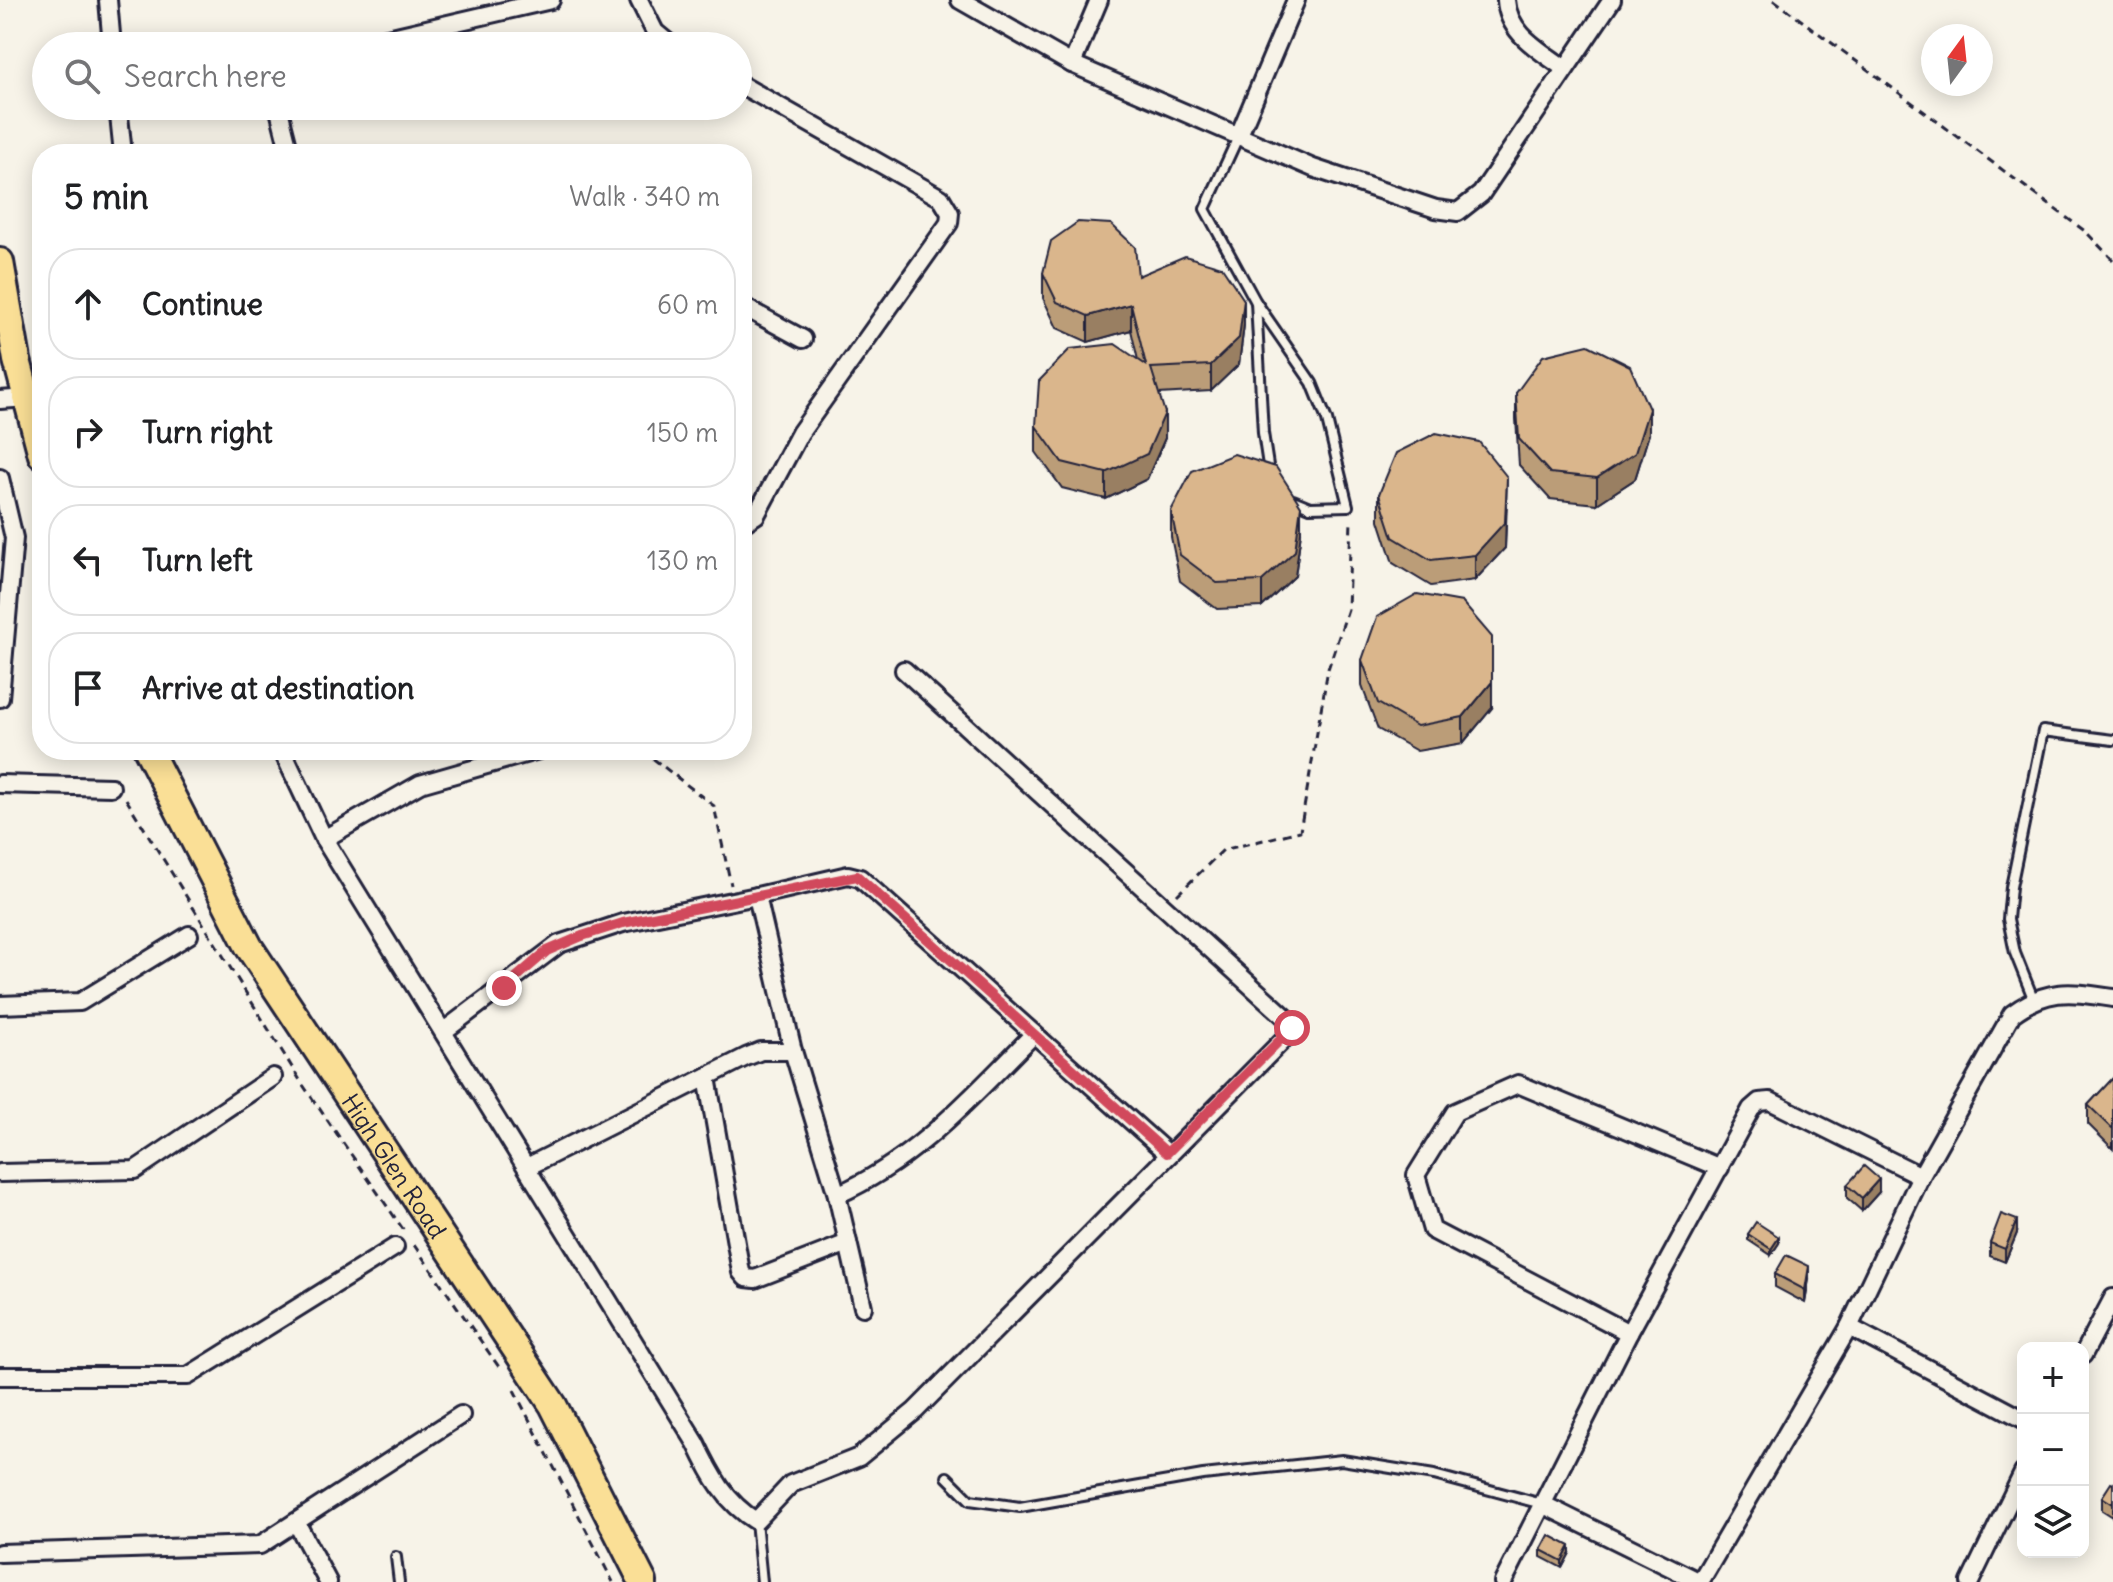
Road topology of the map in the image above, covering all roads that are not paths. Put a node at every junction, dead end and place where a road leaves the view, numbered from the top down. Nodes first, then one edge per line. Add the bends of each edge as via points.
1 (108, 0) edge
2 (551, 0) edge
3 (639, 0) edge
4 (960, 0) edge
5 (1099, 0) edge
6 (1296, 0) edge
7 (1506, 0) edge
8 (1612, 0) edge
9 (111, 32) edge
10 (413, 32) edge
11 (655, 32) edge
12 (1072, 64) junction
13 (1565, 69) junction
14 (752, 91) edge
15 (119, 120) edge
16 (282, 120) edge
17 (1239, 135) junction
18 (122, 144) edge
19 (288, 144) edge
20 (0, 262) edge
21 (1256, 302) junction
22 (752, 311) edge
23 (803, 339) dead end
24 (27, 398) junction
25 (0, 400) edge
26 (32, 417) edge
27 (0, 478) edge
28 (1272, 479) edge
29 (1281, 490) edge
30 (752, 514) edge
31 (904, 670) dead end
32 (0, 698) edge
33 (2113, 740) edge
34 (153, 760) edge
35 (287, 760) edge
36 (504, 760) edge
37 (0, 784) edge
38 (111, 787) road end
39 (324, 839) junction
40 (757, 896) junction
41 (189, 935) dead end
42 (2033, 998) junction
43 (2113, 998) edge
44 (0, 1005) edge
45 (444, 1031) junction
46 (1034, 1034) junction
47 (793, 1051) junction
48 (273, 1077) dead end
49 (707, 1077) junction
50 (1167, 1153) junction
51 (529, 1166) junction
52 (1720, 1168) junction
53 (0, 1173) edge
54 (1921, 1176) junction
55 (837, 1195) junction
56 (848, 1243) junction
57 (395, 1247) dead end
58 (2113, 1298) edge
59 (863, 1307) dead end
60 (1849, 1327) junction
61 (1629, 1333) junction
62 (2089, 1344) edge
63 (0, 1376) edge
64 (461, 1415) dead end
65 (2017, 1416) edge
66 (947, 1477) dead end
67 (2017, 1485) edge
68 (1542, 1504) junction
69 (756, 1521) junction
70 (296, 1522) junction
71 (0, 1553) edge
72 (396, 1557) dead end
73 (328, 1582) edge
74 (399, 1582) edge
75 (643, 1582) edge
76 (762, 1582) edge
77 (1503, 1582) edge
78 (1700, 1582) edge
79 (1970, 1582) edge

1 - 9 street
2 - 10 street
3 - 11 street
4 - 12 street
5 - 12 street
6 - 17 street
7 - 13 street via 1516,31
8 - 13 street
12 - 17 street
13 - 17 street via 1481,194 1458,212 1313,168
14 - 30 street via 941,198 950,213 949,223 800,433 763,504
15 - 18 street
16 - 19 street
17 - 21 lane via 1205,209
20 - 24 main road
21 - 28 lane via 1265,457
21 - 29 lane via 1312,383 1327,420 1348,506 1310,507
22 - 23 street
24 - 25 street
24 - 26 main road
27 - 32 street via 14,538
31 - 50 street via 1293,1024 1291,1032
33 - 42 lane via 2043,731 2008,919
34 - 75 main road, High Glen Road via 249,947 553,1405
35 - 39 street
36 - 39 street via 420,784
37 - 38 street
39 - 45 street
40 - 45 street via 623,923 559,944
40 - 46 street via 848,875 860,878
40 - 47 street
41 - 44 street via 80,1002
42 - 43 street via 2070,992
42 - 54 street via 2012,1014
45 - 51 street
46 - 50 street
46 - 55 street via 924,1142
47 - 49 street via 761,1051
47 - 55 street
48 - 53 street via 135,1170
49 - 51 street
49 - 56 street via 746,1278
50 - 69 street via 915,1411 859,1457 791,1484
51 - 69 street via 709,1471 737,1510
52 - 54 street via 1751,1109 1765,1100
52 - 61 street
52 - 61 street via 1518,1084 1455,1112 1416,1175 1432,1230
54 - 60 street
55 - 56 street
56 - 59 street
57 - 63 street via 188,1376
58 - 62 street
60 - 65 street
60 - 78 street
61 - 68 street
64 - 70 street
66 - 68 lane via 970,1500 1020,1507 1203,1475 1342,1460 1434,1475
67 - 79 street
68 - 77 street
68 - 78 street
69 - 76 lane
70 - 71 street via 260,1545
70 - 73 street
72 - 74 lane

